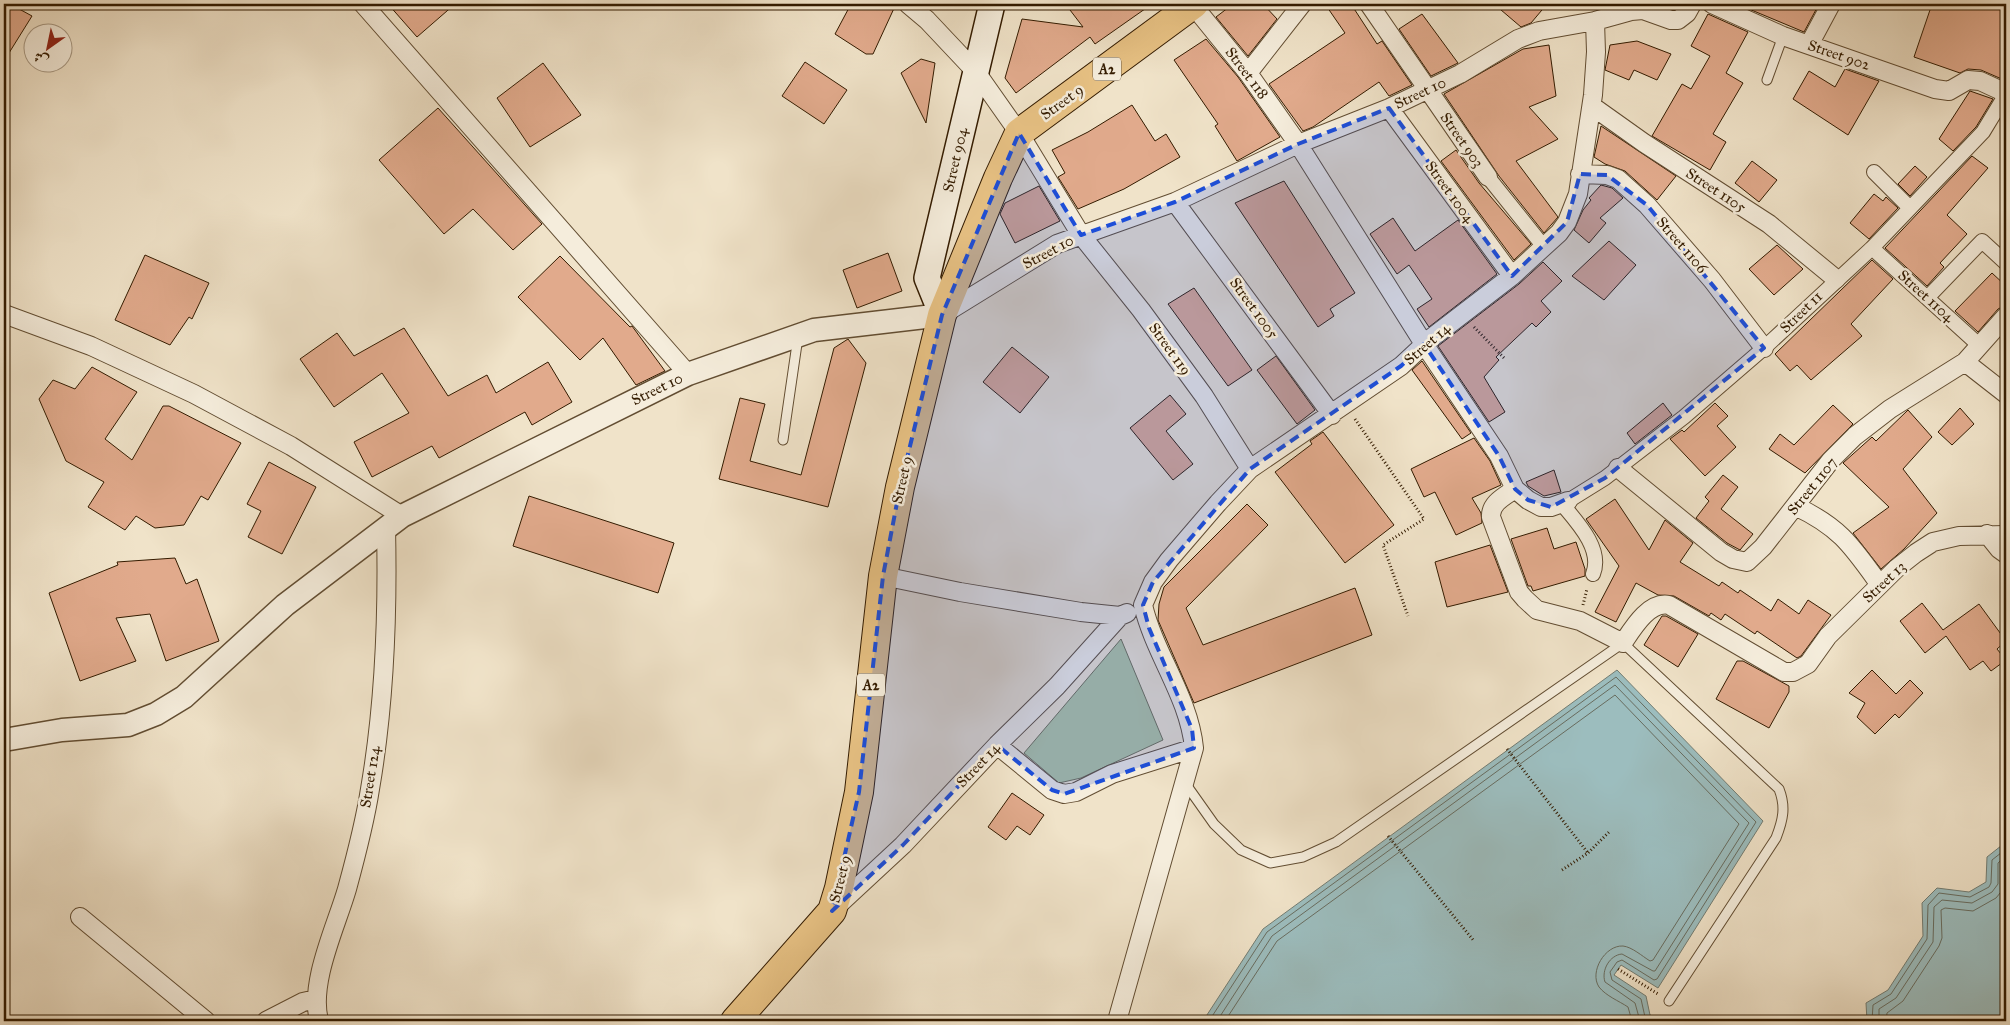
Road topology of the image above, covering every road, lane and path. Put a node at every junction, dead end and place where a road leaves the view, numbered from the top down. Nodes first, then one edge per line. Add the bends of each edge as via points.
1 (363, 4) edge
2 (908, 4) edge
3 (992, 4) edge
4 (1193, 4) edge
5 (1302, 4) edge
6 (1369, 4) edge
7 (1692, 4) edge
8 (1712, 4) edge
9 (1831, 4) edge
10 (1620, 9) edge
11 (1595, 21) junction
12 (1783, 36) junction
13 (1809, 45) junction
14 (976, 72) junction
15 (1248, 73) junction
16 (1767, 80) dead end
17 (1427, 90) junction
18 (2006, 94) edge
19 (1592, 106) junction
20 (1389, 108) junction
21 (1019, 133) junction
22 (1298, 144) junction
23 (1874, 172) dead end
24 (1580, 174) junction
25 (1488, 177) joint
26 (1175, 202) junction
27 (1910, 208) junction
28 (1081, 235) junction
29 (1544, 247) junction
30 (1872, 248) junction
31 (2006, 263) edge
32 (1512, 276) junction
33 (1836, 279) junction
34 (1928, 297) junction
35 (4, 314) edge
36 (1464, 314) junction
37 (942, 315) junction
38 (2006, 316) edge
39 (799, 336) junction
40 (1424, 344) junction
41 (1980, 346) junction
42 (1764, 348) junction
43 (1505, 359) dead end
44 (1965, 362) junction
45 (688, 374) junction
46 (2006, 394) edge
47 (1338, 410) junction
48 (782, 440) dead end
49 (1618, 468) junction
50 (1250, 469) junction
51 (1515, 489) junction
52 (1565, 503) junction
53 (1796, 506) junction
54 (394, 522) junction
55 (1988, 534) junction
56 (2006, 535) edge
57 (2006, 554) edge
58 (1593, 574) joint
59 (883, 576) junction
60 (1880, 585) junction
61 (1143, 605) junction
62 (1120, 616) junction
63 (1408, 616) dead end
64 (1580, 621) junction
65 (1623, 643) junction
66 (4, 740) edge
67 (997, 745) junction
68 (1194, 748) junction
69 (1507, 750) dead end
70 (1185, 783) junction
71 (1609, 832) dead end
72 (1388, 836) dead end
73 (1588, 853) junction
74 (1562, 870) dead end
75 (832, 911) junction
76 (80, 917) dead end
77 (1474, 941) dead end
78 (1618, 969) dead end
79 (316, 999) junction
80 (1670, 1002) joint
81 (206, 1021) edge
82 (266, 1021) edge
83 (319, 1021) edge
84 (735, 1021) edge
85 (1116, 1021) edge

1 - 45 street
2 - 14 street, Street 119
3 - 14 main road, Street 904
4 - 15 street, Street 118
4 - 21 main road, Street 9 / A2
5 - 15 street
6 - 17 street, Street 903
7 - 10 street, Street 10 via 1678,20 1643,10
8 - 12 street, Street 902
9 - 13 street
10 - 11 street, Street 10
11 - 17 street, Street 10 via 1539,31 1518,39
11 - 19 street, Street 14
12 - 13 street, Street 902
12 - 16 lane
13 - 18 street, Street 902 via 1935,88 1949,91 1968,80 1980,81
14 - 21 street, Street 119
14 - 37 main road, Street 904 via 927,278
15 - 22 street, Street 118
17 - 20 street, Street 10
17 - 25 street, Street 903
18 - 27 street, Street 11 via 1983,132
19 - 24 street, Street 14
19 - 33 street, Street 1105 via 1769,224
20 - 22 street, Street 10
20 - 32 street, Street 1004
21 - 28 street, Street 119
21 - 37 main road, Street 9 / A2
22 - 26 street, Street 10
22 - 40 street, Street 118
23 - 27 street
24 - 29 street, Street 14 via 1578,194 1567,222
24 - 42 street, Street 1106 via 1607,175 1618,179 1647,205 1712,280
25 - 29 street, Street 903
26 - 28 street, Street 10
26 - 47 street, Street 1005
27 - 30 street, Street 11
28 - 37 street, Street 10 via 1057,244
28 - 50 street, Street 119 via 1204,396
29 - 32 street, Street 14
30 - 33 street, Street 11
30 - 34 street, Street 1104
31 - 34 street via 1982,241
32 - 36 street, Street 14
33 - 42 street, Street 11
34 - 41 street, Street 1104
35 - 54 street via 91,346 194,394 291,446
36 - 40 street, Street 14
36 - 43 path
37 - 39 street, Street 10 via 814,330
37 - 59 main road, Street 9 / A2 via 900,487
38 - 41 street, Street 1107
39 - 45 street, Street 10
39 - 48 lane
40 - 47 street, Street 14 via 1401,366
40 - 51 street via 1499,456
41 - 44 street, Street 1107
42 - 49 street, Street 11
44 - 46 street
44 - 53 street, Street 1107 via 1890,409 1855,436 1831,460
45 - 54 street, Street 10
47 - 50 street, Street 14
47 - 63 path via 1424,518 1383,545
49 - 52 street, Street 11
49 - 53 street, Street 1107 via 1707,541 1739,561 1747,562
50 - 61 street, Street 14 via 1169,560 1153,582
51 - 52 street via 1541,507
51 - 64 street via 1496,502 1491,512 1518,592 1537,610
52 - 58 street via 1592,548 1596,566
53 - 60 street via 1820,517 1846,538
54 - 66 street, Street 10 via 285,605 184,697 156,714 128,725 62,730
54 - 79 street, Street 124 via 387,628 370,789
55 - 56 street, Street 13
55 - 57 street via 1999,550
55 - 60 street, Street 13 via 1933,542
58 - 64 path
59 - 62 street via 960,592
59 - 75 main road, Street 9 / A2 via 859,792
60 - 65 street, Street 13 via 1828,636 1808,664 1792,672 1784,672 1669,605 1656,606
61 - 62 street
61 - 68 street via 1155,645 1192,729
62 - 67 street, Street 14 via 1057,686
64 - 65 street
65 - 70 lane via 1336,842 1303,856 1270,863 1241,850 1214,824
65 - 80 lane via 1779,789 1784,801 1776,838
67 - 68 street via 1052,790 1064,794 1076,792 1112,774
67 - 75 street, Street 14 via 903,844
68 - 70 street
69 - 73 path
70 - 85 street
71 - 73 path
72 - 77 path
73 - 74 path
75 - 84 main road, Street 9 / A2
76 - 81 street
78 - 80 path
79 - 82 street via 302,1002
79 - 83 street, Street 124

